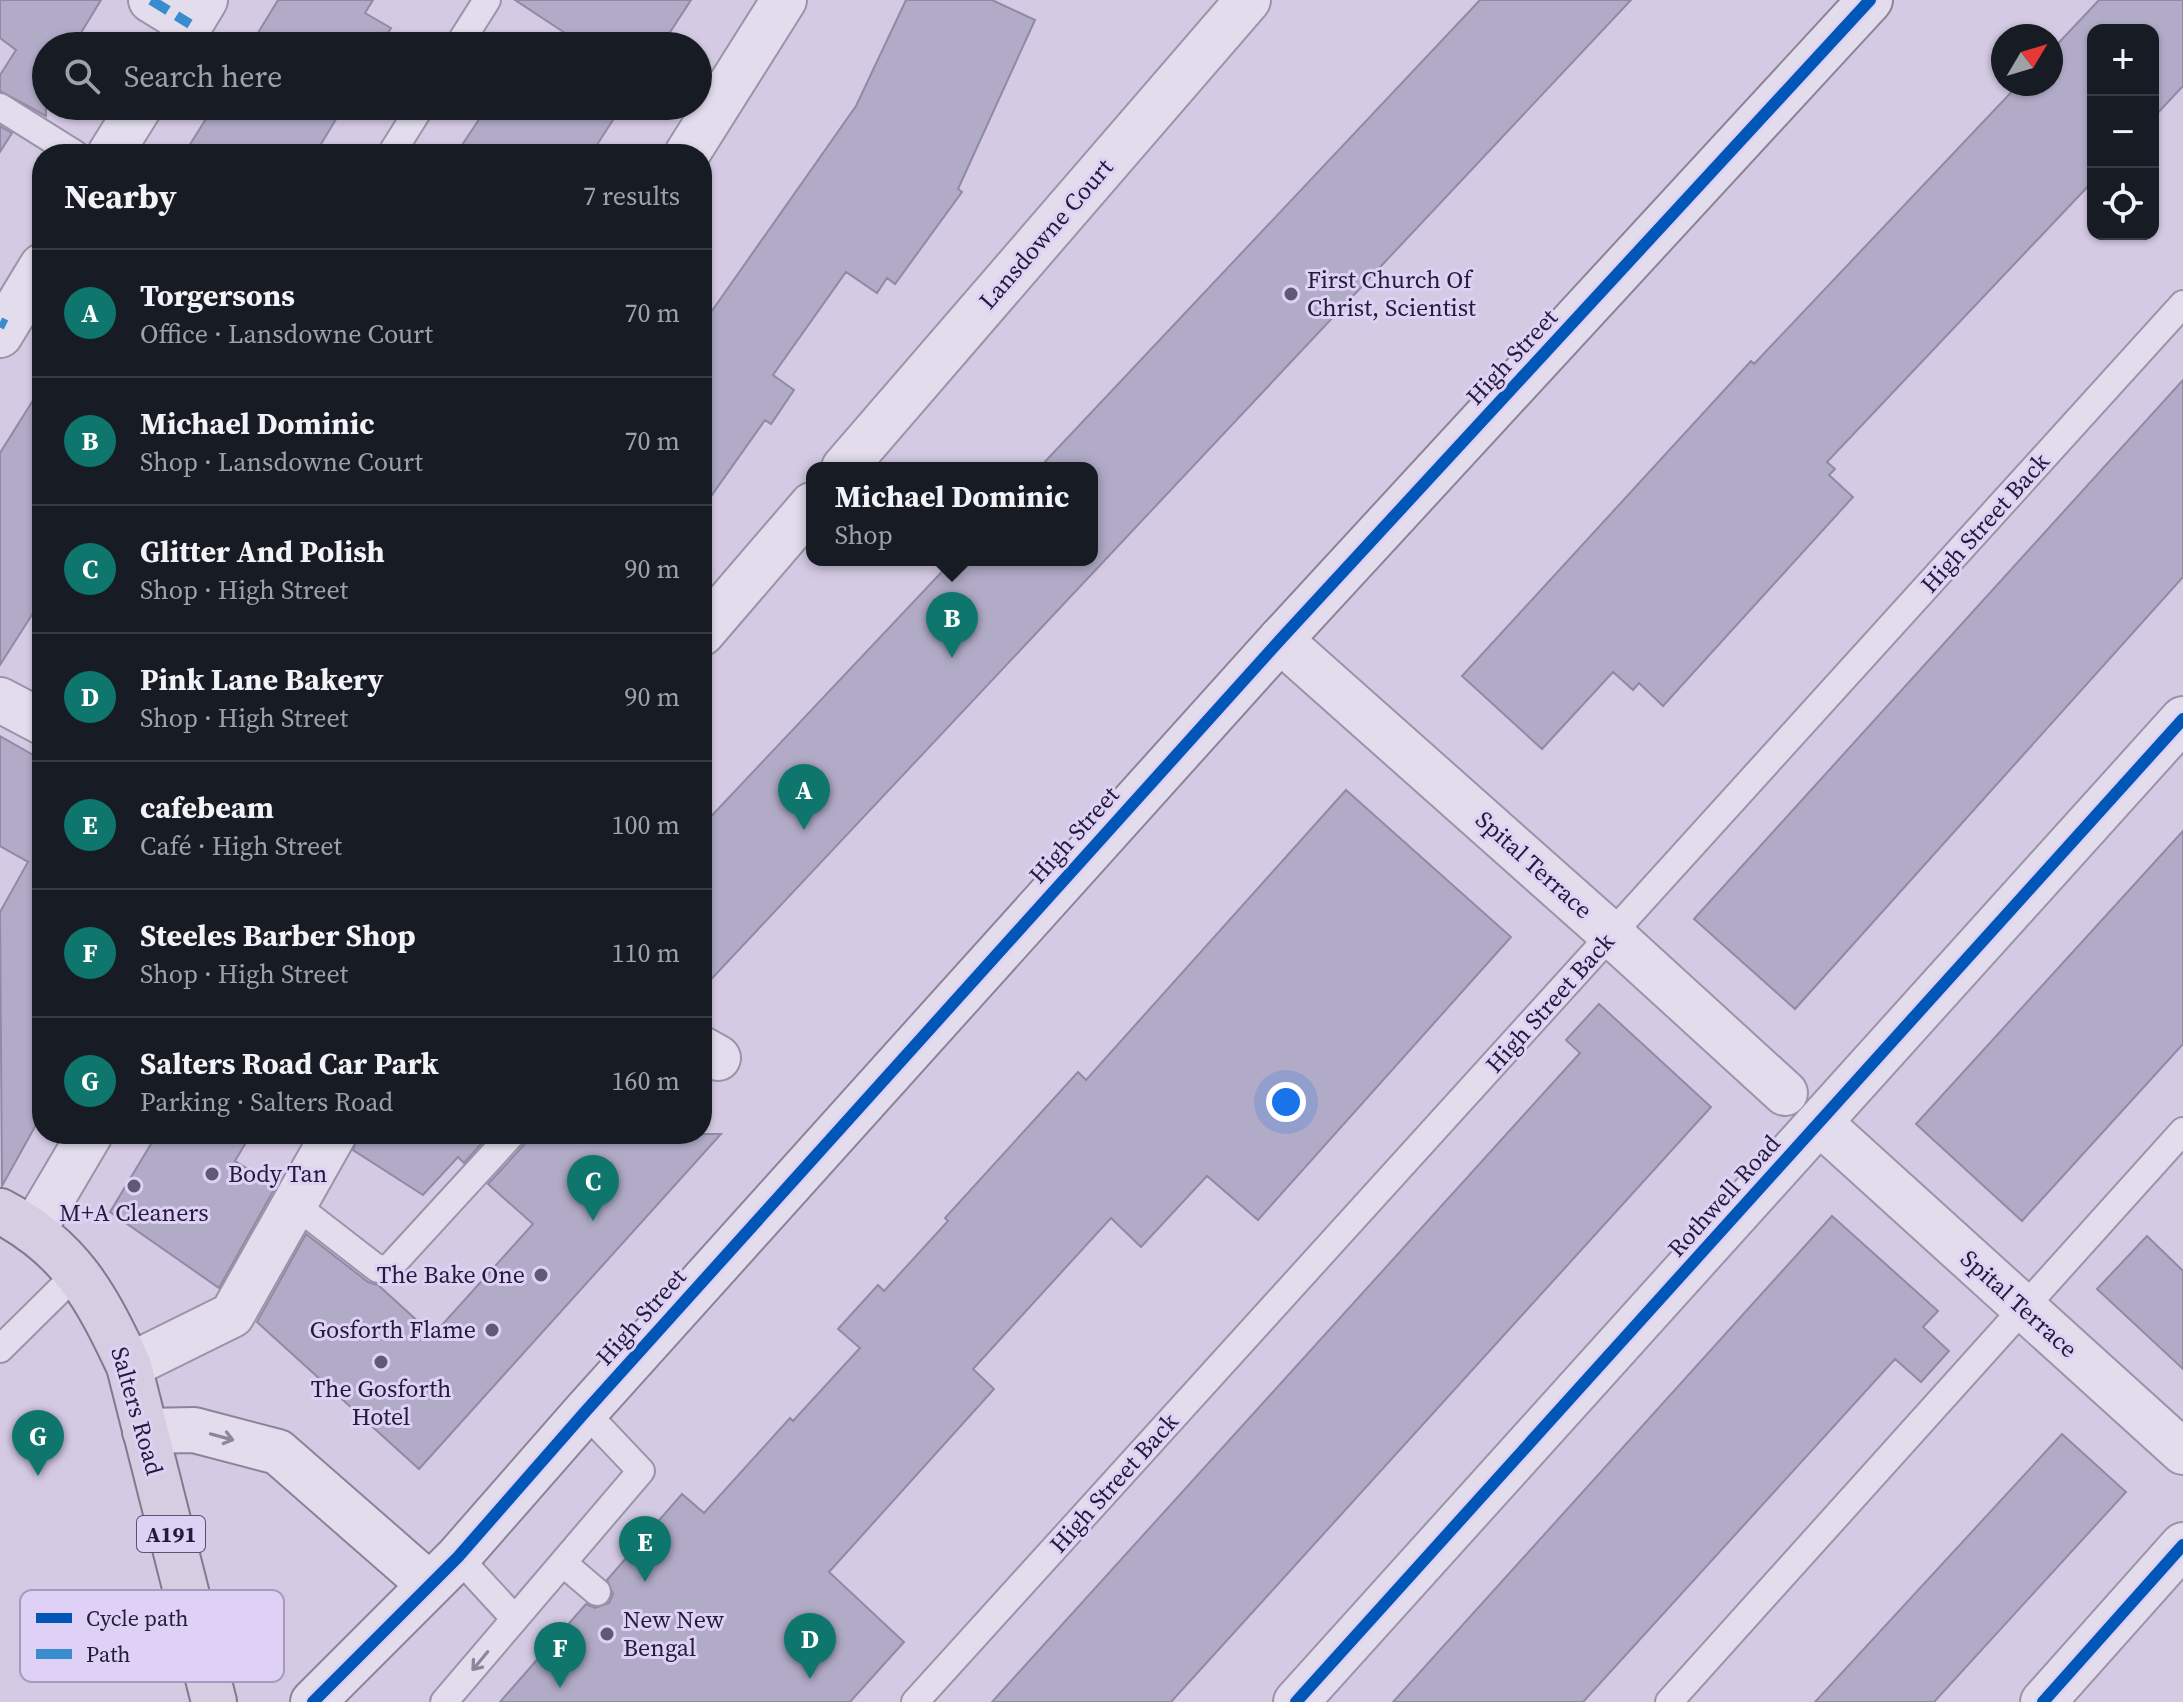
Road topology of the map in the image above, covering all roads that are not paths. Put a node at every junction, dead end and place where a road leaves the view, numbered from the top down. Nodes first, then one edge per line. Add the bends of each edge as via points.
1 (151, 0) edge
2 (487, 0) edge
3 (784, 0) edge
4 (1248, 0) edge
5 (1870, 0) edge
6 (191, 23) edge
7 (467, 32) edge
8 (0, 107) edge
9 (712, 114) edge
10 (131, 120) edge
11 (412, 120) edge
12 (708, 120) edge
13 (59, 144) edge
14 (116, 144) edge
15 (397, 144) edge
16 (693, 144) edge
17 (32, 281) edge
18 (2183, 304) edge
19 (2, 327) edge
20 (849, 462) edge
21 (806, 512) edge
22 (712, 621) edge
23 (1280, 640) junction
24 (0, 700) edge
25 (32, 716) edge
26 (2183, 719) edge
27 (1612, 935) junction
28 (1785, 1093) dead end
29 (1820, 1123) junction
30 (2183, 1131) edge
31 (82, 1144) edge
32 (328, 1144) edge
33 (503, 1144) edge
34 (294, 1204) junction
35 (17, 1220) edge
36 (78, 1272) junction
37 (2023, 1308) junction
38 (0, 1349) edge
39 (129, 1366) junction
40 (585, 1412) junction
41 (145, 1431) junction
42 (2183, 1452) edge
43 (2183, 1545) edge
44 (563, 1563) junction
45 (444, 1571) junction
46 (185, 1590) edge
47 (597, 1592) dead end
48 (515, 1619) junction
49 (209, 1682) edge
50 (214, 1702) edge
51 (313, 1702) edge
52 (444, 1702) edge
53 (915, 1702) edge
54 (1296, 1702) edge
55 (1669, 1702) edge
56 (2043, 1702) edge

1 - 6 street
2 - 7 lane
3 - 9 street
4 - 20 street, Lansdowne Court
5 - 23 street, High Street
8 - 13 lane
10 - 14 street
11 - 15 lane
12 - 16 street
17 - 19 street
18 - 27 lane, High Street Back
21 - 22 street
23 - 27 street, Spital Terrace
23 - 40 street, High Street
24 - 25 street
26 - 29 street, Rothwell Road
27 - 28 street, Spital Terrace
27 - 53 lane, High Street Back
29 - 37 street, Spital Terrace
29 - 54 street, Rothwell Road
30 - 37 lane
31 - 35 street
32 - 34 street
33 - 34 lane via 390,1267 378,1269
34 - 39 street via 232,1315
35 - 36 main road, Salters Road / A191
36 - 38 lane
36 - 39 main road, Salters Road / A191
37 - 42 street, Spital Terrace
37 - 55 lane
39 - 41 main road, Salters Road / A191
40 - 44 lane via 641,1471
40 - 45 street, High Street
41 -> 45 street via 194,1430 278,1452
41 - 46 main road, Salters Road / A191
43 - 56 street
44 - 47 lane
44 - 48 lane
45 - 48 lane
45 - 51 street, High Street
48 -> 52 lane
49 - 50 main road, Salters Road / A191

